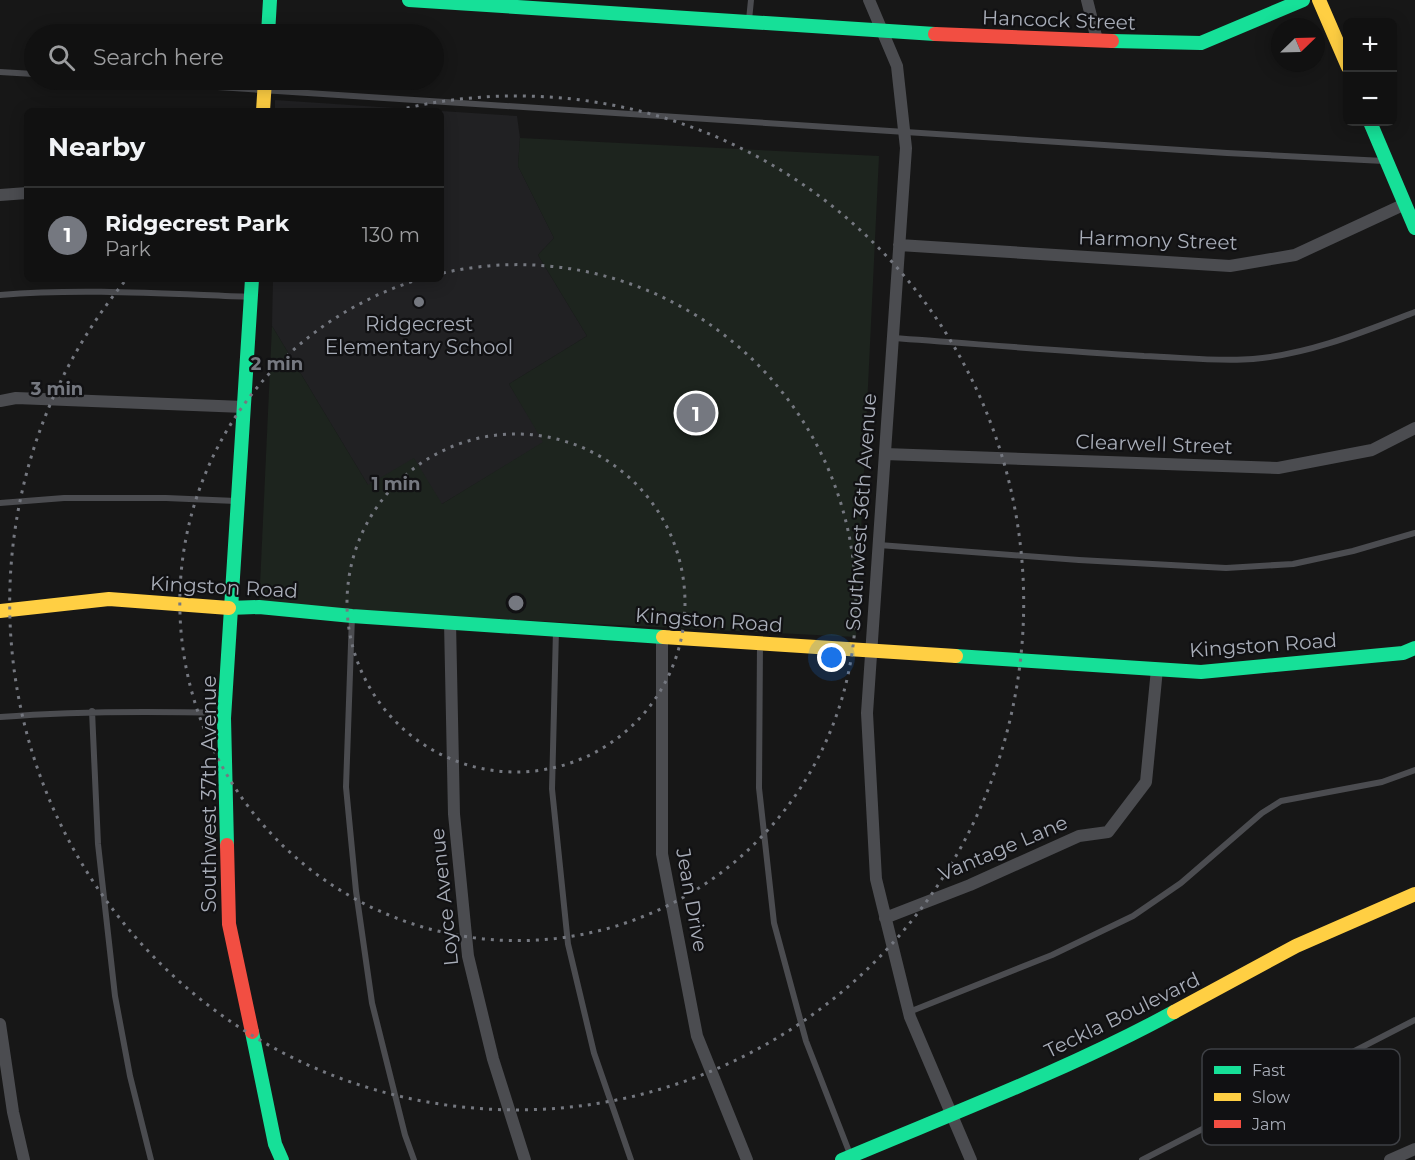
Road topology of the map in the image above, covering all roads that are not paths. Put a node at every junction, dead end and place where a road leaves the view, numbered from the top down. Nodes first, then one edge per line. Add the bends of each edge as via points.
1 (270, 0) edge
2 (409, 0) edge
3 (751, 0) edge
4 (869, 0) edge
5 (1087, 0) edge
6 (1303, 0) edge
7 (1319, 0) edge
8 (486, 2) edge
9 (749, 22) junction
10 (269, 24) edge
11 (882, 31) junction
12 (1097, 40) junction
13 (1343, 57) edge
14 (0, 72) edge
15 (24, 74) edge
16 (265, 90) edge
17 (333, 90) edge
18 (263, 108) edge
19 (1372, 126) edge
20 (904, 132) junction
21 (1387, 161) junction
22 (24, 193) edge
23 (0, 195) edge
24 (1405, 204) junction
25 (1415, 228) edge
26 (899, 246) junction
27 (252, 282) edge
28 (0, 295) edge
29 (251, 297) junction
30 (1415, 312) edge
31 (892, 338) junction
32 (0, 401) edge
33 (244, 407) junction
34 (1415, 428) edge
35 (885, 454) junction
36 (238, 501) junction
37 (0, 503) edge
38 (1415, 533) edge
39 (878, 545) junction
40 (231, 608) junction
41 (0, 611) edge
42 (352, 616) junction
43 (450, 622) junction
44 (556, 629) junction
45 (662, 636) junction
46 (759, 643) junction
47 (1415, 648) edge
48 (871, 650) junction
49 (1157, 669) junction
50 (92, 711) junction
51 (224, 713) junction
52 (0, 717) edge
53 (1415, 770) edge
54 (1415, 894) edge
55 (885, 918) junction
56 (909, 1012) junction
57 (1415, 1020) edge
58 (0, 1024) edge
59 (1358, 1049) edge
60 (951, 1114) junction
61 (1202, 1129) edge
62 (1415, 1149) edge
63 (847, 1158) edge
64 (24, 1160) edge
65 (152, 1160) edge
66 (282, 1160) edge
67 (414, 1160) edge
68 (525, 1160) edge
69 (631, 1160) edge
70 (747, 1160) edge
71 (971, 1160) edge
72 (1142, 1160) edge
73 (1390, 1160) edge

1 - 10 street
2 - 8 street, Hancock Street
3 - 9 lane
4 - 11 street, Southwest 36th Avenue
5 - 12 street
6 - 12 street, Hancock Street via 1201,43
7 - 13 street
8 - 9 street, Hancock Street
9 - 11 street, Hancock Street
11 - 12 street, Hancock Street
11 - 20 street, Southwest 36th Avenue via 897,66
14 - 15 lane
16 - 18 street
17 - 20 lane
19 - 21 street
20 - 21 lane
20 - 26 street, Southwest 36th Avenue
21 - 24 street
22 - 23 street
24 - 25 street
24 - 26 street, Harmony Street via 1296,255 1230,266
26 - 31 street, Southwest 36th Avenue
27 - 29 street, Southwest 37th Avenue
28 - 29 lane via 134,292
29 - 33 street, Southwest 37th Avenue
30 - 31 lane via 1325,345 1253,359
31 - 35 street, Southwest 36th Avenue
32 - 33 street via 16,398
33 - 36 street, Southwest 37th Avenue
34 - 35 street, Clearwell Street via 1372,450 1278,468
35 - 39 street, Southwest 36th Avenue
36 - 37 lane via 64,498
36 - 40 street, Southwest 37th Avenue
38 - 39 lane via 1293,564 1226,568
39 - 48 street, Southwest 36th Avenue
40 - 41 street, Kingston Road via 109,599
40 - 42 street, Kingston Road
40 - 51 street, Southwest 37th Avenue
42 - 43 street, Kingston Road
42 - 67 lane via 346,787 356,891 372,1003
43 - 44 street, Kingston Road
43 - 68 street, Loyce Avenue via 454,814 468,956 493,1059
44 - 45 street, Kingston Road
44 - 69 lane via 552,789 568,944 594,1053
45 - 46 street, Kingston Road
45 - 70 street, Jean Drive via 662,854 698,1036
46 - 48 street, Kingston Road
46 - 63 lane via 759,788 774,923 806,1041
47 - 49 street, Kingston Road via 1404,653 1201,672
48 - 49 street, Kingston Road
48 - 55 street, Southwest 36th Avenue via 867,713 876,879
49 - 55 street, Vantage Lane via 1146,782 1108,832 1079,836
50 - 51 lane
50 - 52 lane
50 - 65 lane via 98,844 115,996
51 - 66 street, Southwest 37th Avenue via 229,924 275,1144
53 - 56 lane via 1382,782 1281,801 1181,883 1133,916 1052,955
54 - 60 street, Teckla Boulevard via 1296,946 1126,1038
55 - 56 street, Southwest 36th Avenue
56 - 60 street, Southwest 36th Avenue
57 - 59 lane
58 - 64 street
60 - 63 street, Teckla Boulevard
60 - 71 street, Southwest 36th Avenue
61 - 72 lane
62 - 73 street

